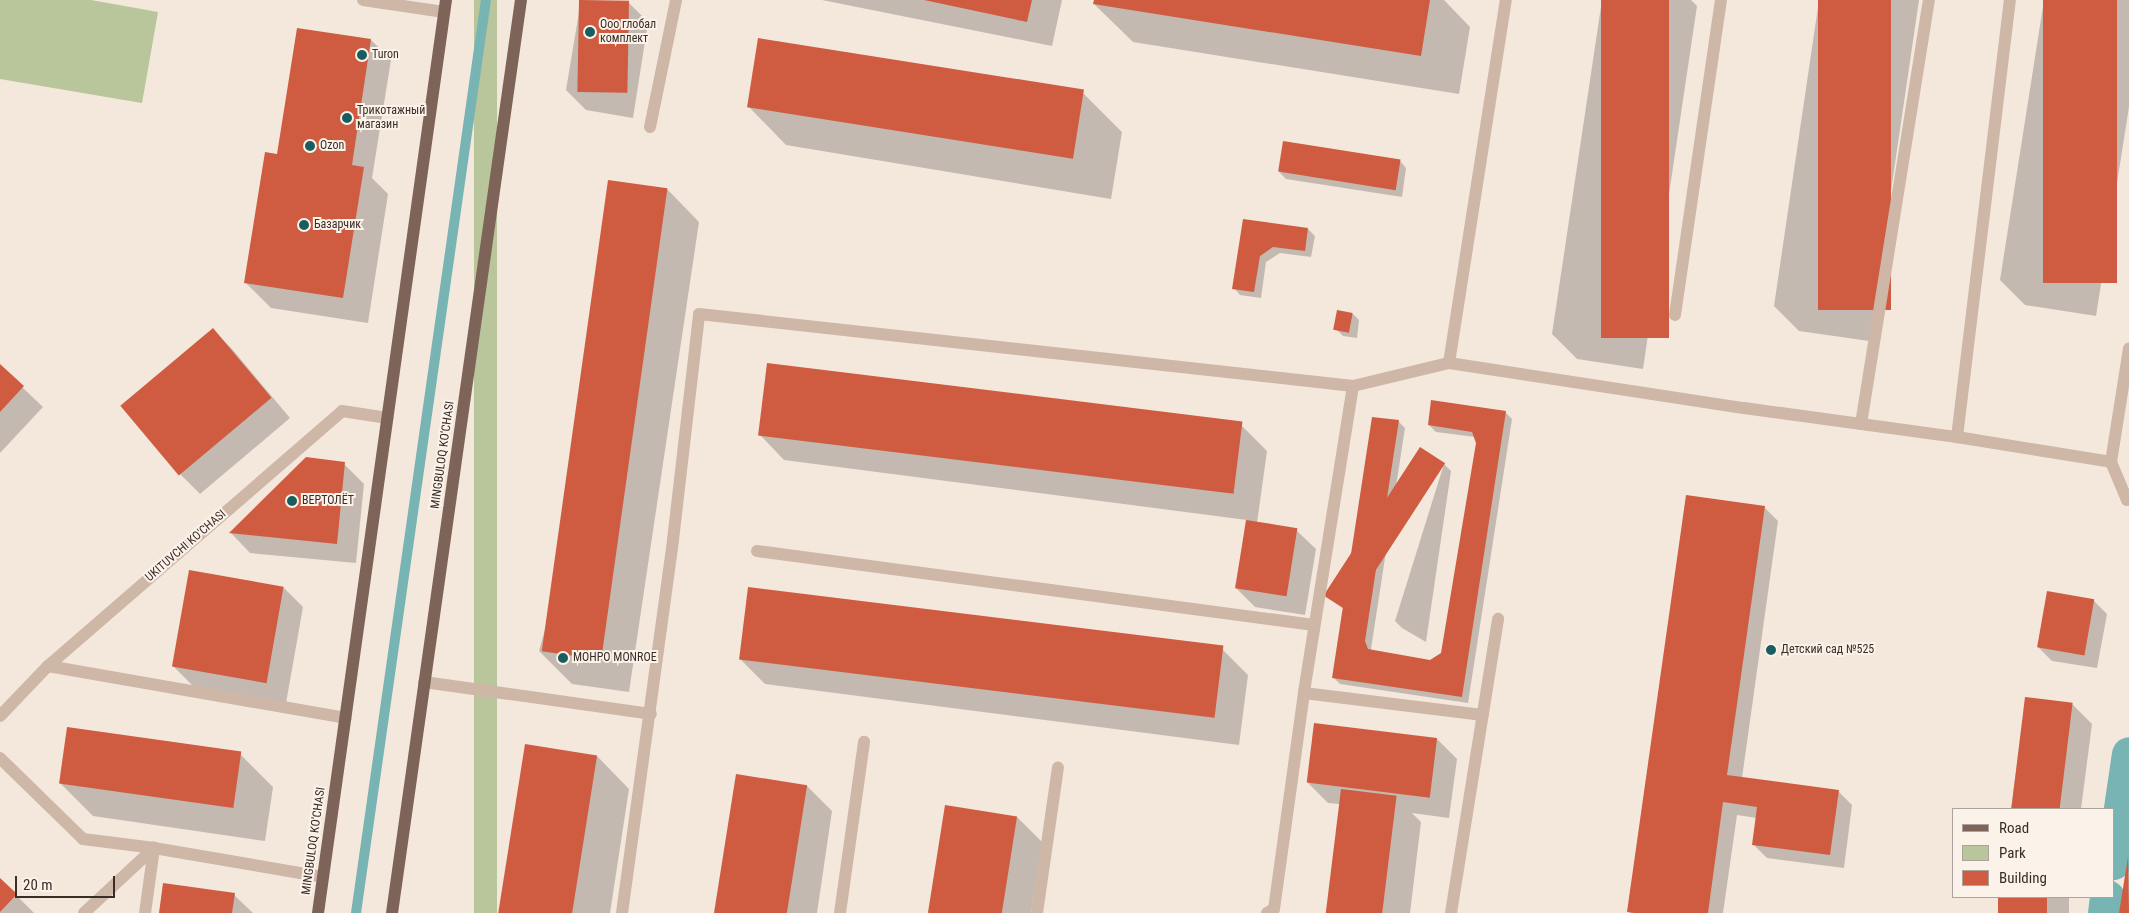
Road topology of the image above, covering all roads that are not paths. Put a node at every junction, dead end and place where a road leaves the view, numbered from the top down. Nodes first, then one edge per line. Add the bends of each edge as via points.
1 (363, 0) edge
2 (521, 0) edge
3 (676, 0) edge
4 (1506, 0) edge
5 (1722, 0) edge
6 (1929, 0) edge
7 (2010, 0) edge
8 (445, 6) edge
9 (650, 127) dead end
10 (1675, 315) dead end
11 (2129, 348) edge
12 (1449, 363) junction
13 (1353, 386) junction
14 (387, 418) junction
15 (1861, 424) junction
16 (1957, 437) junction
17 (2111, 462) junction
18 (2128, 500) edge
19 (757, 550) dead end
20 (1498, 619) dead end
21 (1314, 626) junction
22 (48, 666) junction
23 (424, 682) junction
24 (1304, 693) junction
25 (651, 714) junction
26 (1484, 715) junction
27 (0, 716) edge
28 (345, 718) junction
29 (864, 742) dead end
30 (0, 758) edge
31 (1058, 768) dead end
32 (154, 848) junction
33 (323, 877) junction
34 (84, 913) edge
35 (145, 913) edge
36 (318, 913) edge
37 (392, 913) edge
38 (622, 913) edge
39 (840, 913) edge
40 (1037, 913) edge
41 (1267, 913) edge
42 (1451, 913) edge

1 - 8 street
2 - 23 main road, MINGBULOQ KO'CHASI
3 - 9 street
4 - 12 street
5 - 10 street
6 - 15 street
7 - 16 street
8 - 14 main road, MINGBULOQ KO'CHASI
11 - 17 street
12 - 13 street
12 - 15 street
13 - 21 street
13 - 25 street via 699,314
14 - 22 street, UKITUVCHI KO'CHASI via 342,411
14 - 28 main road, MINGBULOQ KO'CHASI
15 - 16 street
16 - 17 street
17 - 18 street
19 - 21 street
20 - 26 street
21 - 24 street
22 - 27 street, UKITUVCHI KO'CHASI
22 - 28 street
23 - 25 street
23 - 37 main road, MINGBULOQ KO'CHASI
24 - 26 street
24 - 41 street via 1274,909
25 - 38 street
26 - 42 street
28 - 33 main road, MINGBULOQ KO'CHASI
29 - 39 street
30 - 32 street via 83,839
31 - 40 street
32 - 33 street
32 - 34 street
32 - 35 street
33 - 36 main road, MINGBULOQ KO'CHASI

